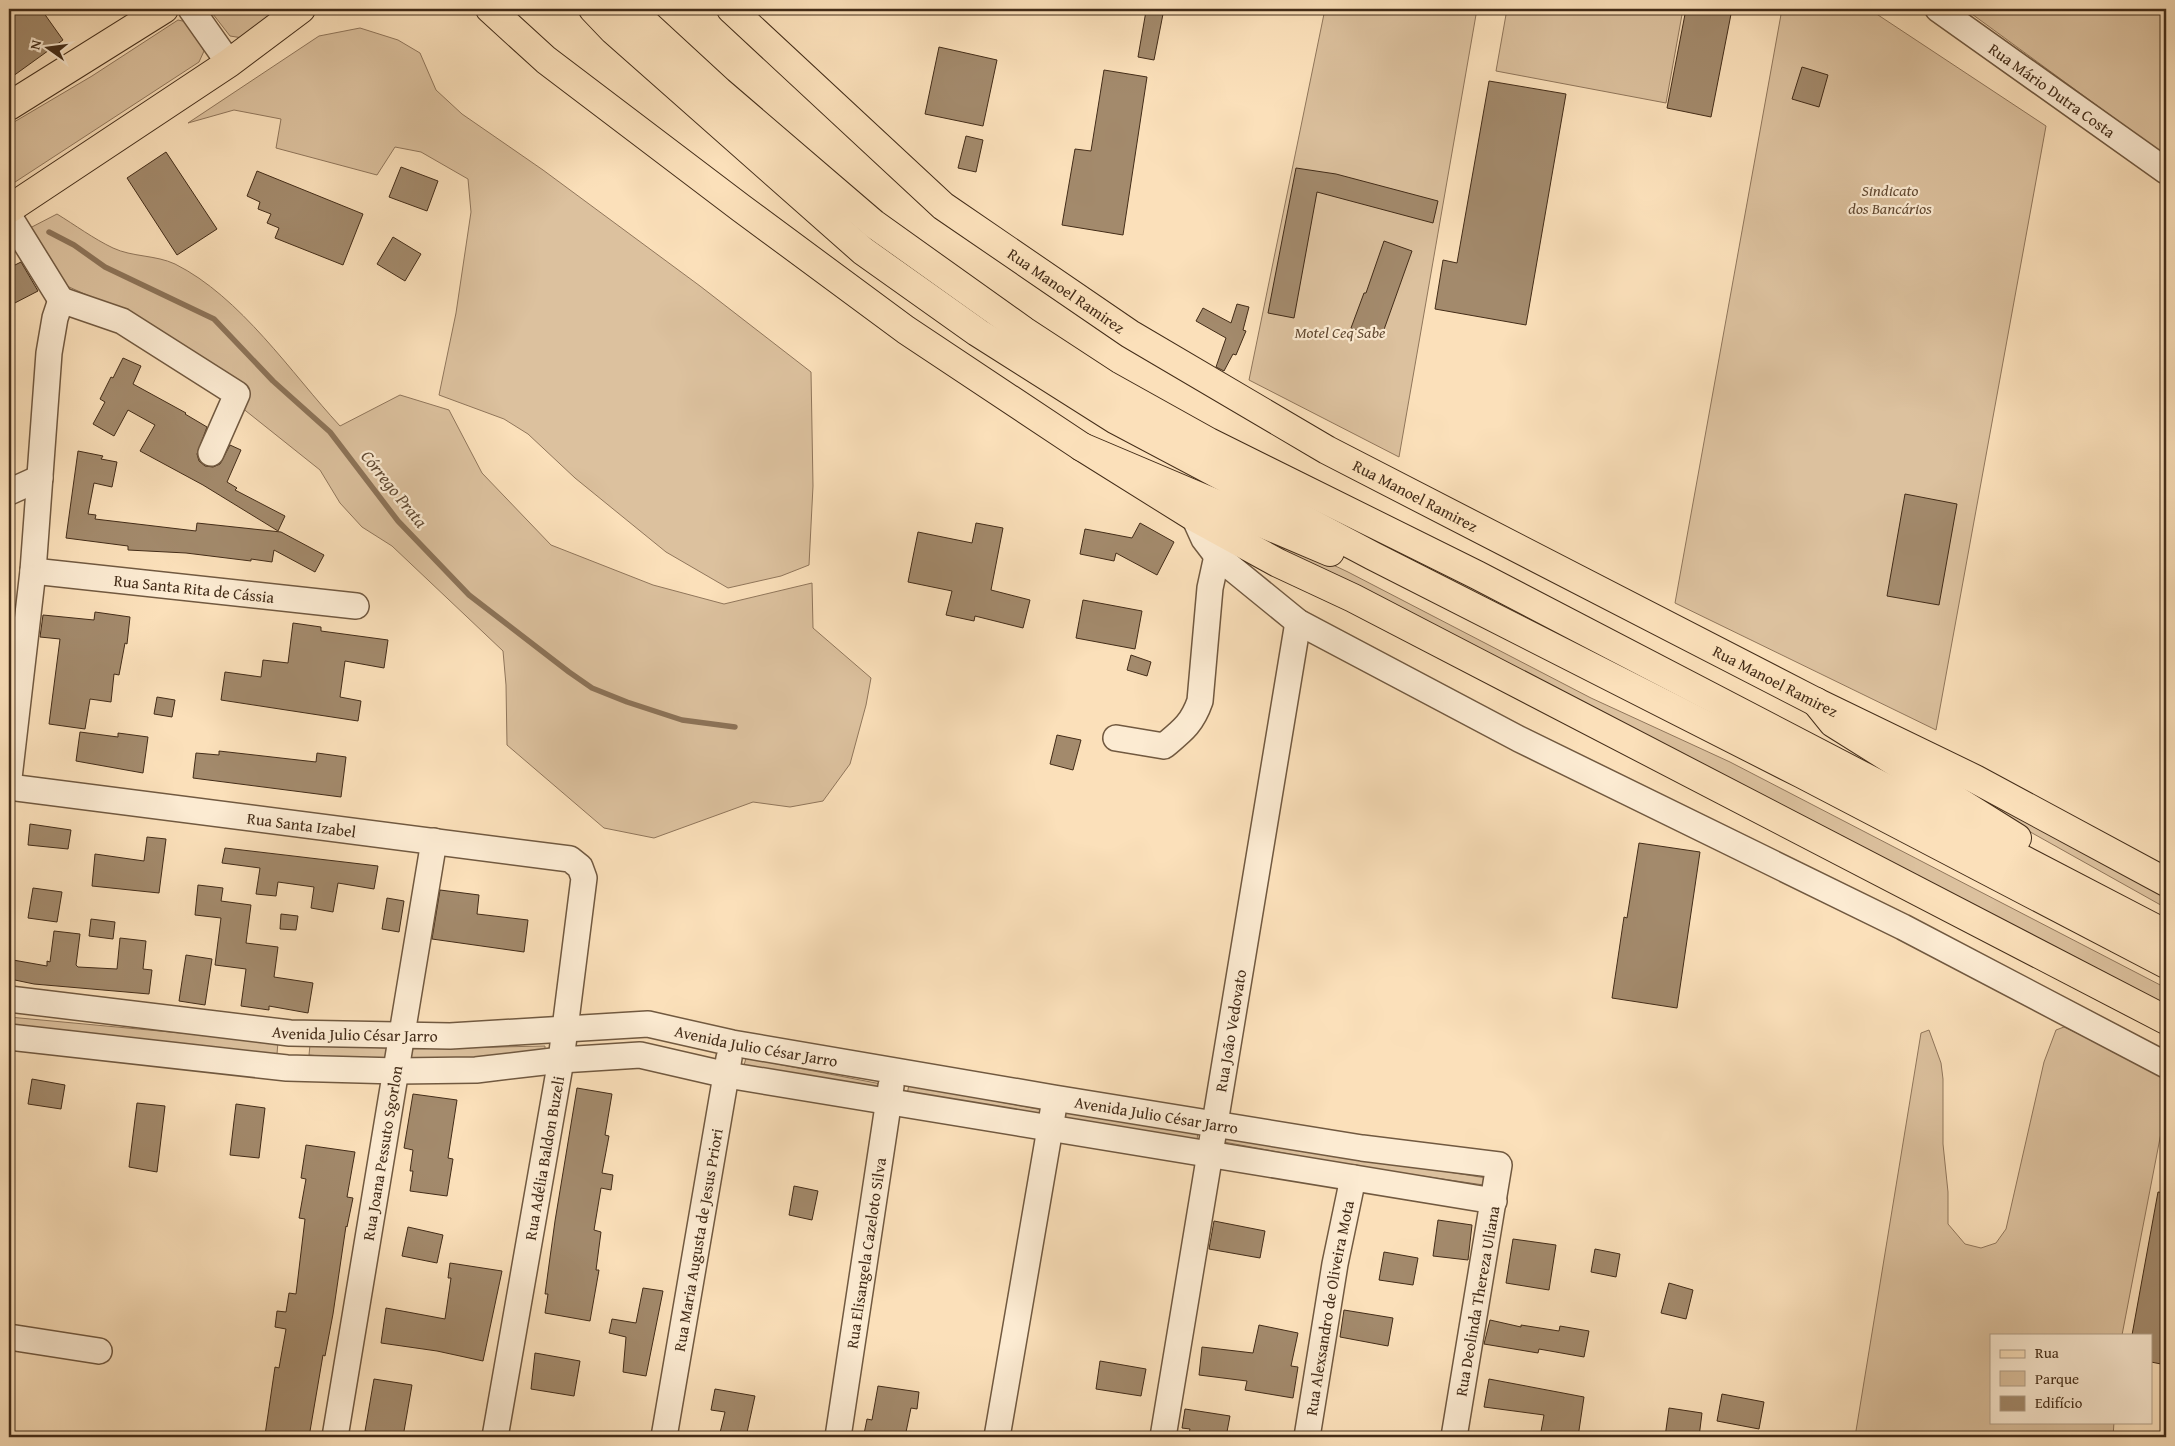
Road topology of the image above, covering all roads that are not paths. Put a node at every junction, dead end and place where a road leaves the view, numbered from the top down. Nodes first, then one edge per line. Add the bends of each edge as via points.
1 (164, 9) edge
2 (191, 9) edge
3 (301, 9) edge
4 (490, 9) edge
5 (593, 9) edge
6 (630, 9) edge
7 (731, 9) edge
8 (1938, 9) edge
9 (229, 63) junction
10 (9, 106) edge
11 (2166, 171) edge
12 (9, 209) edge
13 (9, 216) edge
14 (62, 300) junction
15 (1082, 447) junction
16 (211, 453) dead end
17 (40, 478) junction
18 (9, 492) edge
19 (1194, 517) junction
20 (1218, 556) junction
21 (1373, 556) junction
22 (33, 571) junction
23 (356, 606) dead end
24 (1298, 622) junction
25 (1816, 702) junction
26 (1116, 738) dead end
27 (11, 739) edge
28 (9, 778) edge
29 (9, 787) edge
30 (434, 841) junction
31 (584, 878) joint
32 (2064, 880) junction
33 (2166, 882) edge
34 (2166, 934) edge
35 (2166, 964) edge
36 (9, 1000) edge
37 (2166, 1020) edge
38 (566, 1028) junction
39 (290, 1033) junction
40 (402, 1035) junction
41 (9, 1037) edge
42 (732, 1043) junction
43 (561, 1060) junction
44 (2166, 1065) edge
45 (287, 1068) junction
46 (892, 1069) junction
47 (397, 1071) junction
48 (727, 1075) junction
49 (1054, 1098) junction
50 (889, 1102) junction
51 (1215, 1124) junction
52 (1052, 1128) junction
53 (1210, 1154) junction
54 (1499, 1165) joint
55 (1353, 1178) junction
56 (1494, 1201) junction
57 (9, 1337) edge
58 (100, 1351) dead end
59 (336, 1437) edge
60 (495, 1437) edge
61 (664, 1437) edge
62 (838, 1437) edge
63 (997, 1437) edge
64 (1163, 1437) edge
65 (1307, 1437) edge
66 (1454, 1437) edge

1 - 10 main road
2 - 9 street
3 - 9 main road
4 - 15 main road via 546,60 748,214 906,330
5 - 21 main road via 863,251 977,332 1116,420
6 - 32 main road via 719,91 874,224 1105,384 1209,442 1477,575
7 - 25 main road, Rua Manoel Ramirez via 944,206 1130,334 1328,450
8 - 11 street, Rua Mário Dutra Costa
9 - 12 main road
13 - 14 street
14 - 16 street via 122,321 237,394
14 - 17 street via 55,318 49,353
15 - 19 main road
15 - 21 main road via 1345,558
17 - 18 street
17 - 22 street
19 - 20 street via 1204,539
19 - 37 main road
20 - 24 street
20 - 26 street via 1210,588 1200,700 1194,717 1164,746
21 - 35 main road
22 - 23 street, Rua Santa Rita de Cássia
22 - 27 street
24 - 44 street via 1519,738 1903,927
24 - 51 street, Rua João Vedovato
25 - 32 main road via 1833,723 2039,851
25 - 33 main road, Rua Manoel Ramirez via 1974,779
27 - 28 street
29 - 30 street, Rua Santa Izabel
30 - 31 street, Rua Santa Izabel via 570,859 580,867
30 - 40 street, Rua Joana Pessuto Sgorlon
31 - 38 street, Rua Adélia Baldon Buzeli
32 - 34 main road
36 - 39 street, Avenida Julio César Jarro
38 - 40 street, Avenida Julio César Jarro via 450,1036
38 - 42 street, Avenida Julio César Jarro via 648,1024
38 - 43 street, Rua Adélia Baldon Buzeli
39 - 40 street, Avenida Julio César Jarro
39 - 45 street
40 - 47 street, Rua Joana Pessuto Sgorlon
41 - 45 street, Avenida Julio César Jarro
42 - 46 street, Avenida Julio César Jarro
42 - 48 street, Rua Maria Augusta de Jesus Priori
43 - 47 street, Avenida Julio César Jarro via 476,1070
43 - 48 street, Avenida Julio César Jarro via 640,1055
43 - 60 street, Rua Adélia Baldon Buzeli
45 - 47 street, Avenida Julio César Jarro
46 - 49 street, Avenida Julio César Jarro
46 - 50 street, Rua Elisangela Cazeloto Silva
47 - 59 street, Rua Joana Pessuto Sgorlon
48 - 50 street, Avenida Julio César Jarro
48 - 61 street, Rua Maria Augusta de Jesus Priori
49 - 51 street, Avenida Julio César Jarro
49 - 52 street
50 - 52 street, Avenida Julio César Jarro
50 - 62 street, Rua Elisangela Cazeloto Silva
51 - 53 street, Rua João Vedovato
51 - 54 street, Avenida Julio César Jarro via 1362,1148
52 - 53 street, Avenida Julio César Jarro
52 - 63 street
53 - 55 street, Avenida Julio César Jarro
53 - 64 street, Rua João Vedovato
54 - 56 street, Rua Deolinda Thereza Uliana
55 - 56 street, Avenida Julio César Jarro
55 - 65 street, Rua Alexsandro de Oliveira Mota via 1335,1264
56 - 66 street, Rua Deolinda Thereza Uliana
57 - 58 street

